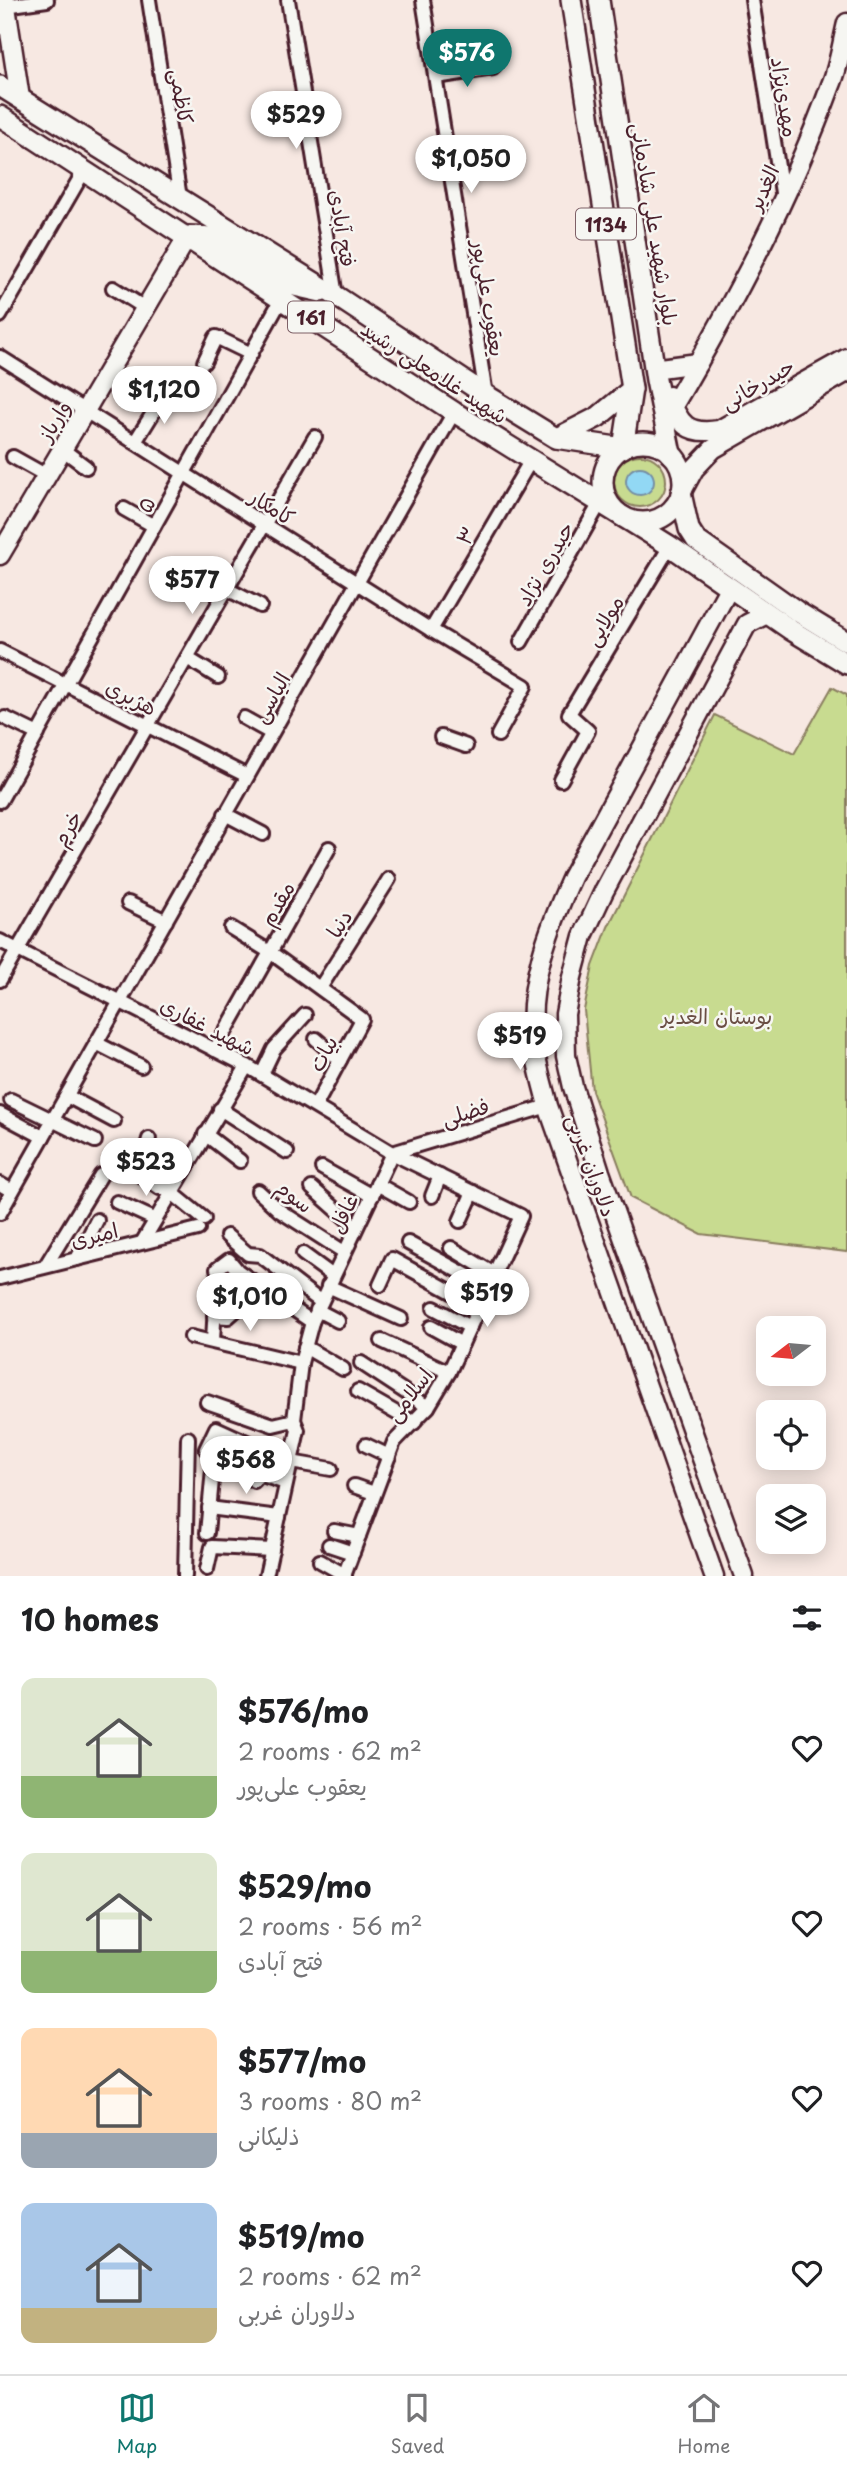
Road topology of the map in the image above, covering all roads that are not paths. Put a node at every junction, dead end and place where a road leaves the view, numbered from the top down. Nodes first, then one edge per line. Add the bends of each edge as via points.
1 (47, 0) edge
2 (149, 0) edge
3 (288, 0) edge
4 (424, 0) edge
5 (571, 0) edge
6 (598, 0) edge
7 (752, 0) edge
8 (5, 3) edge
9 (847, 23) edge
10 (4, 33) edge
11 (493, 68) dead end
12 (436, 77) junction
13 (1, 90) edge
14 (20, 98) junction
15 (0, 116) edge
16 (84, 171) junction
17 (172, 193) junction
18 (783, 199) junction
19 (150, 213) junction
20 (188, 236) junction
21 (113, 288) dead end
22 (336, 296) junction
23 (282, 298) junction
24 (145, 308) junction
25 (2, 309) edge
26 (251, 354) junction
27 (0, 358) edge
28 (847, 358) edge
29 (656, 359) junction
30 (204, 362) dead end
31 (698, 363) junction
32 (847, 372) edge
33 (166, 392) dead end
34 (486, 395) junction
35 (632, 395) junction
36 (666, 402) junction
37 (85, 411) junction
38 (454, 412) junction
39 (315, 437) dead end
40 (556, 438) junction
41 (135, 442) junction
42 (623, 448) junction
43 (62, 449) junction
44 (671, 454) junction
45 (13, 457) dead end
46 (531, 460) junction
47 (86, 467) dead end
48 (184, 473) junction
49 (47, 476) junction
50 (681, 493) junction
51 (600, 503) junction
52 (124, 509) dead end
53 (623, 517) junction
54 (265, 524) junction
55 (154, 526) junction
56 (670, 546) junction
57 (0, 555) edge
58 (358, 582) junction
59 (729, 588) junction
60 (227, 589) junction
61 (260, 606) dead end
62 (767, 614) junction
63 (431, 630) junction
64 (522, 642) dead end
65 (847, 642) edge
66 (0, 651) edge
67 (187, 658) junction
68 (847, 664) edge
69 (218, 677) dead end
70 (66, 684) junction
71 (5, 718) dead end
72 (244, 718) dead end
73 (148, 726) junction
74 (271, 733) junction
75 (38, 734) junction
76 (498, 735) dead end
77 (441, 737) dead end
78 (466, 746) dead end
79 (247, 776) junction
80 (561, 780) dead end
81 (0, 802) edge
82 (225, 814) junction
83 (263, 834) dead end
84 (329, 848) dead end
85 (389, 879) dead end
86 (128, 903) dead end
87 (166, 920) junction
88 (231, 928) dead end
89 (0, 941) edge
90 (17, 950) junction
91 (270, 952) junction
92 (0, 980) edge
93 (320, 988) junction
94 (120, 1002) junction
95 (304, 1016) dead end
96 (362, 1019) joint
97 (316, 1039) dead end
98 (96, 1043) junction
99 (215, 1050) junction
100 (340, 1060) junction
101 (141, 1066) dead end
102 (247, 1066) junction
103 (262, 1074) junction
104 (67, 1096) junction
105 (11, 1100) dead end
106 (316, 1105) junction
107 (548, 1106) junction
108 (220, 1109) junction
109 (0, 1114) edge
110 (53, 1120) junction
111 (114, 1121) dead end
112 (205, 1134) junction
113 (43, 1137) junction
114 (149, 1139) dead end
115 (95, 1141) dead end
116 (287, 1152) dead end
117 (392, 1153) junction
118 (240, 1161) dead end
119 (131, 1168) dead end
120 (322, 1168) dead end
121 (182, 1173) junction
122 (101, 1175) dead end
123 (440, 1176) junction
124 (0, 1184) edge
125 (312, 1188) dead end
126 (172, 1190) junction
127 (375, 1190) junction
128 (12, 1191) junction
129 (258, 1191) dead end
130 (473, 1192) junction
131 (432, 1196) dead end
132 (117, 1202) dead end
133 (409, 1202) dead end
134 (0, 1213) edge
135 (154, 1219) junction
136 (97, 1220) dead end
137 (460, 1221) dead end
138 (356, 1227) junction
139 (227, 1236) dead end
140 (143, 1241) junction
141 (408, 1243) dead end
142 (451, 1248) dead end
143 (345, 1252) junction
144 (303, 1254) dead end
145 (77, 1259) junction
146 (46, 1265) junction
147 (217, 1269) dead end
148 (494, 1274) junction
149 (0, 1278) edge
150 (330, 1281) junction
151 (380, 1285) dead end
152 (488, 1287) junction
153 (479, 1307) junction
154 (434, 1308) dead end
155 (237, 1309) dead end
156 (317, 1311) junction
157 (401, 1319) dead end
158 (338, 1321) dead end
159 (470, 1326) junction
160 (431, 1327) dead end
161 (191, 1337) dead end
162 (213, 1340) junction
163 (382, 1341) dead end
164 (462, 1344) junction
165 (304, 1348) junction
166 (301, 1363) junction
167 (361, 1363) dead end
168 (343, 1369) dead end
169 (449, 1372) junction
170 (358, 1391) dead end
171 (207, 1402) dead end
172 (428, 1407) junction
173 (294, 1420) junction
174 (414, 1423) junction
175 (188, 1438) dead end
176 (366, 1445) dead end
177 (206, 1449) dead end
178 (388, 1455) junction
179 (291, 1462) junction
180 (213, 1469) dead end
181 (331, 1469) dead end
182 (254, 1481) dead end
183 (286, 1483) junction
184 (354, 1486) dead end
185 (374, 1493) junction
186 (209, 1508) junction
187 (279, 1517) junction
188 (334, 1531) dead end
189 (207, 1533) dead end
190 (359, 1536) junction
191 (329, 1545) dead end
192 (272, 1550) junction
193 (353, 1553) junction
194 (320, 1561) dead end
195 (207, 1569) dead end
196 (185, 1576) edge
197 (266, 1576) edge
198 (345, 1576) edge
199 (714, 1576) edge
200 (744, 1576) edge

1 - 8 street
2 - 17 street, کاظمی
3 - 22 street, فتح آبادی
4 - 12 street, یعقوب علی‌پور
5 - 35 main road, 1134
6 - 29 main road, بلوار شهید علی شادمانی / 1134
7 - 18 street, مهدی‌نژاد
8 - 10 main road
9 - 18 main road, الغدیر via 832,84
10 - 14 main road
11 - 12 street
12 - 34 street, یعقوب علی‌پور
13 - 14 main road, شهید غلامعلی رشید / 161
14 - 17 main road, شهید غلامعلی رشید / 161
15 - 16 main road, شهید غلامعلی رشید / 161
16 - 19 main road, شهید غلامعلی رشید / 161
16 - 25 street
17 - 19 main road
17 - 22 main road, شهید غلامعلی رشید / 161
18 - 31 main road, الغدیر
19 - 20 main road, شهید غلامعلی رشید / 161
20 - 22 main road via 214,237 290,285
20 - 23 main road, شهید غلامعلی رشید / 161
20 - 24 main road, وارباز
21 - 24 street
22 - 34 main road, شهید غلامعلی رشید / 161
23 - 26 street, ۵
23 - 38 main road, شهید غلامعلی رشید / 161
24 - 37 main road, وارباز
26 - 30 street via 216,337
26 - 48 street, ۵
27 - 37 street, کامکار
28 - 36 main road, حیدرخانی via 719,430 701,433 689,427
29 - 31 main road
29 - 36 main road, بلوار شهید علی شادمانی / 1134
31 - 36 main road, الغدیر
32 - 50 main road, حیدرخانی via 713,449 694,469
33 - 41 street
34 - 40 main road, شهید غلامعلی رشید / 161
35 - 36 main road via 646,405
35 - 40 main road
35 - 42 main road, 1134
36 - 44 main road, بلوار شهید علی شادمانی / 1134
37 - 41 street, کامکار
37 - 43 main road, وارباز
38 - 46 main road, شهید غلامعلی رشید / 161
38 - 58 street, الیاسی
39 - 54 street, خرم
40 - 42 main road, شهید غلامعلی رشید / 161
41 - 48 street, کامکار
42 - 44 main road via 654,444
42 - 53 main road via 609,462 603,482 608,502
43 - 47 street
43 - 49 main road, وارباز
44 - 50 main road via 683,479
45 - 49 street
46 - 51 main road, شهید غلامعلی رشید / 161
46 - 63 street, ۳
48 - 54 street, کامکار
48 - 55 street, ۵
49 - 57 main road, وارباز
50 - 53 main road via 677,504 658,519 635,522
50 - 65 main road via 689,529 702,545
51 - 53 main road, شهید غلامعلی رشید / 161
51 - 64 street, حیدری نژاد
52 - 55 street
53 - 56 main road, شهید غلامعلی رشید / 161
54 - 58 street, کامکار
54 - 60 street, خرم
55 - 70 street, ۵
56 - 59 main road, شهید غلامعلی رشید / 161
56 - 80 street, مولایی via 569,714 588,730
58 - 63 street, کامکار
58 - 74 street, الیاسی
59 - 62 main road, شهید غلامعلی رشید / 161
59 - 107 main road, دلاوران غربی via 600,821 551,922 533,1000 533,1042
60 - 61 street
60 - 67 street, خرم
62 - 68 main road, شهید غلامعلی رشید / 161
62 - 200 main road, دلاوران غربی via 747,624 604,891 583,936 565,1014 566,1056 588,1136
63 - 76 street, کامکار via 525,686
66 - 70 street, هژبری
67 - 69 street
67 - 73 street, خرم
70 - 73 street, هژبری
70 - 75 street, ۵
71 - 75 street
72 - 74 street
73 - 79 street, هژبری
73 - 90 street, خرم
74 - 79 street, الیاسی
75 - 81 street, ۵
77 - 78 street
79 - 82 street, الیاسی
82 - 83 street
82 - 87 street, الیاسی
84 - 91 street, مقدم
85 - 93 street, دنیا
86 - 87 street
87 - 94 street, الیاسی
88 - 91 street
89 - 90 street, شهید غفاری
90 - 92 street, خرم
90 - 94 street, شهید غفاری
91 - 93 street, مقدم
91 - 99 street
93 - 96 street, مقدم
94 - 98 street, الیاسی
94 - 99 street, شهید غفاری
95 - 103 street via 274,1049
96 - 100 street, بیات
97 - 100 street
98 - 101 street
98 - 104 street, الیاسی
99 - 102 street, شهید غفاری
100 - 106 street, بیات
102 - 103 street, شهید غفاری
102 - 108 street
103 - 106 street, شهید غفاری
104 - 110 street, الیاسی
104 - 111 street
105 - 110 street
106 - 117 street, شهید غفاری
107 - 117 street, فضلی
107 - 199 main road, دلاوران غربی
108 - 112 street
108 - 116 street
109 - 113 street
110 - 113 street, الیاسی
110 - 115 street
112 - 118 street
112 - 121 street
113 - 128 street, الیاسی
114 - 121 street via 145,1153
117 - 123 street, اسلامی
117 - 127 street, غافل
119 - 126 street via 160,1188
120 - 127 street
121 - 126 street
122 - 146 street
123 - 130 street, اسلامی
123 - 131 street
124 - 128 street
125 - 138 street
126 - 135 street
126 - 140 street, امیری via 201,1224
127 - 133 street
127 - 138 street, غافل
128 - 134 street, الیاسی
129 - 143 street, سوم via 280,1211
130 - 137 street
130 - 148 street, اسلامی via 521,1216
132 - 135 street
135 - 140 street
136 - 145 street
138 - 143 street, غافل
139 - 156 street via 248,1254 260,1255
140 - 145 street, امیری
141 - 152 street
142 - 148 street
143 - 150 street, غافل
144 - 150 street
145 - 146 street, امیری
146 - 149 street, امیری
147 - 156 street via 229,1260 238,1271
148 - 152 street, اسلامی
150 - 156 street, غافل
150 - 157 street
151 - 153 street via 392,1259
152 - 153 street, اسلامی
153 - 159 street, اسلامی
154 - 159 street
155 - 162 street via 228,1317 214,1311
156 - 158 street
156 - 165 street, غافل
159 - 164 street, اسلامی
160 - 164 street
161 - 162 street
162 - 166 street via 271,1361
163 - 169 street
164 - 169 street, اسلامی
165 - 166 street, غافل
165 - 168 street
166 - 173 street, غافل
167 - 172 street
169 - 172 street, اسلامی
170 - 174 street
171 - 173 street via 273,1425
172 - 174 street, اسلامی
173 - 179 street, غافل via 298,1430
174 - 178 street, اسلامی
175 - 196 street
176 - 178 street
177 - 179 street via 216,1428
178 - 185 street, اسلامی
179 - 181 street
179 - 183 street, غافل
180 - 186 street
182 - 183 street via 259,1474
183 - 187 street, غافل
184 - 185 street
185 - 190 street, اسلامی
186 - 187 street
186 - 189 street
187 - 192 street, غافل
188 - 190 street
190 - 193 street, اسلامی
191 - 193 street
192 - 195 street via 212,1547
192 - 197 street, غافل
193 - 198 street, اسلامی
194 - 198 street

